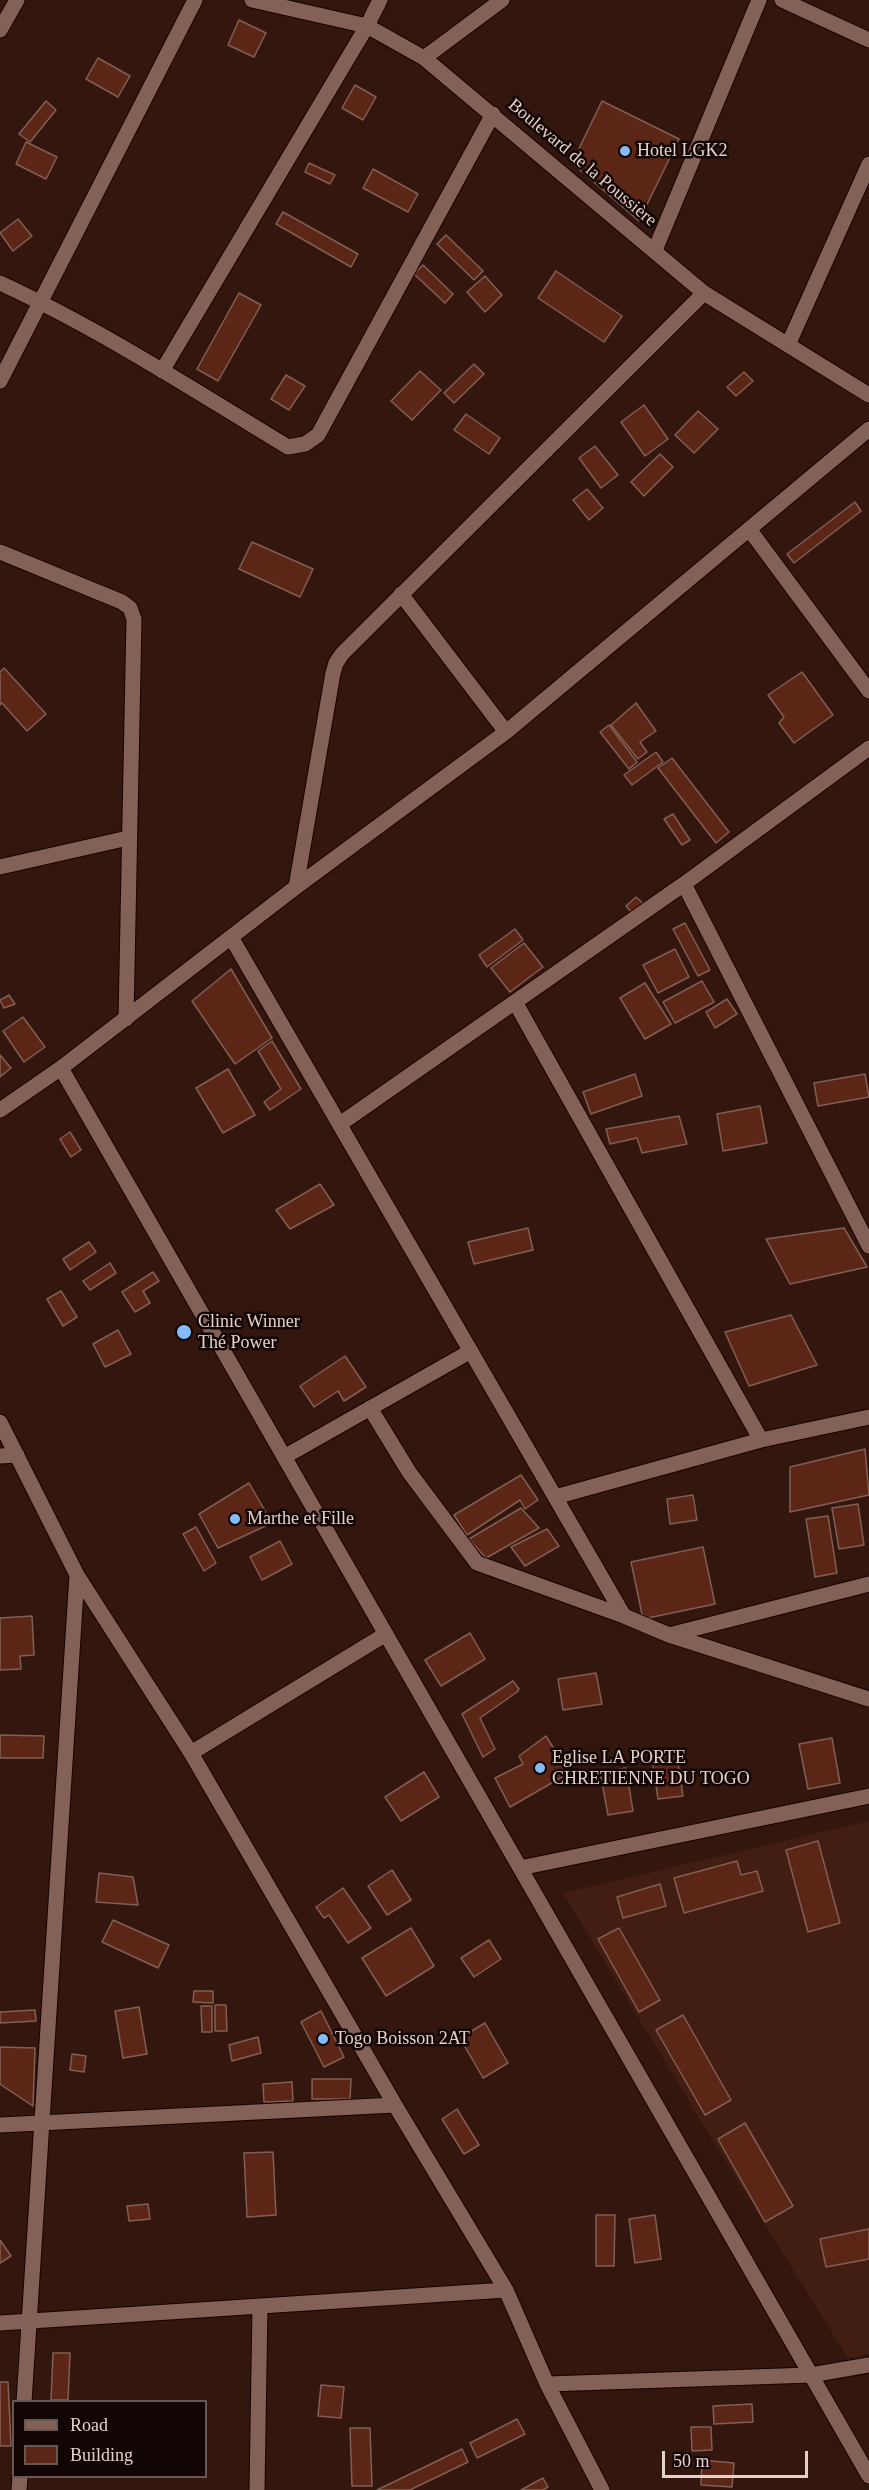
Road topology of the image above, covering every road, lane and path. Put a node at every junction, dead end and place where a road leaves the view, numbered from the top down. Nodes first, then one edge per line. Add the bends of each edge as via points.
1 (17, 0) edge
2 (195, 0) edge
3 (252, 0) edge
4 (380, 0) edge
5 (502, 0) edge
6 (759, 0) edge
7 (782, 0) edge
8 (367, 26) junction
9 (0, 30) edge
10 (869, 40) edge
11 (424, 58) junction
12 (493, 114) junction
13 (869, 164) edge
14 (655, 250) junction
15 (0, 283) edge
16 (704, 293) junction
17 (41, 302) junction
18 (788, 345) junction
19 (162, 371) junction
20 (0, 381) edge
21 (869, 395) edge
22 (869, 429) edge
23 (749, 529) junction
24 (0, 552) edge
25 (401, 594) junction
26 (869, 692) edge
27 (506, 732) junction
28 (869, 748) edge
29 (128, 838) junction
30 (0, 867) edge
31 (684, 884) junction
32 (296, 887) junction
33 (231, 937) junction
34 (514, 1002) junction
35 (126, 1019) junction
36 (61, 1068) junction
37 (0, 1110) edge
38 (340, 1124) junction
39 (869, 1246) edge
40 (471, 1351) junction
41 (370, 1408) junction
42 (869, 1417) edge
43 (0, 1422) edge
44 (761, 1440) junction
45 (17, 1455) junction
46 (0, 1456) edge
47 (284, 1457) junction
48 (555, 1497) junction
49 (77, 1575) junction
50 (869, 1584) edge
51 (624, 1616) junction
52 (386, 1634) junction
53 (669, 1635) junction
54 (869, 1699) edge
55 (191, 1753) junction
56 (869, 1796) edge
57 (520, 1868) junction
58 (395, 2105) junction
59 (42, 2123) junction
60 (0, 2125) edge
61 (506, 2290) junction
62 (260, 2307) junction
63 (29, 2321) junction
64 (0, 2323) edge
65 (869, 2365) edge
66 (811, 2375) junction
67 (547, 2384) junction
68 (24, 2400) edge
69 (869, 2476) edge
70 (257, 2490) edge
71 (602, 2490) edge

1 - 9 street
2 - 17 street
3 - 8 street, Boulevard de la Poussière
4 - 8 street
5 - 11 street
6 - 14 street
7 - 10 street
8 - 11 street, Boulevard de la Poussière
8 - 19 street
11 - 12 street, Boulevard de la Poussière
12 - 14 street, Boulevard de la Poussière
12 - 19 street via 318,435 305,444 288,447
13 - 18 street
14 - 16 street, Boulevard de la Poussière
15 - 17 street
16 - 18 street, Boulevard de la Poussière
16 - 25 street
17 - 19 street
17 - 20 street
18 - 21 street, Boulevard de la Poussière
22 - 23 street
23 - 26 street
23 - 27 street
24 - 29 street via 130,608 134,619
25 - 27 street
25 - 32 street via 336,663
27 - 32 street
28 - 31 street
29 - 30 street
29 - 35 street
31 - 34 street
31 - 39 street
32 - 33 street
33 - 35 street
33 - 38 street
34 - 38 street
34 - 44 street
35 - 36 street
36 - 37 street
36 - 47 street
38 - 40 street
40 - 41 street
40 - 48 street
41 - 47 street
41 - 51 street via 409,1472 477,1563
42 - 44 street
43 - 45 street
44 - 48 street
45 - 46 street
45 - 49 street
47 - 52 street
48 - 51 street
49 - 55 street
49 - 59 street
50 - 53 street
51 - 53 street
52 - 55 street
52 - 57 street
53 - 54 street
55 - 58 street
56 - 57 street
57 - 66 street
58 - 59 street
58 - 61 street
59 - 60 street
59 - 63 street
61 - 62 street
61 - 67 street
62 - 63 street
62 - 70 street
63 - 64 street
63 - 68 street
65 - 66 street
66 - 67 street
66 - 69 street
67 - 71 street

